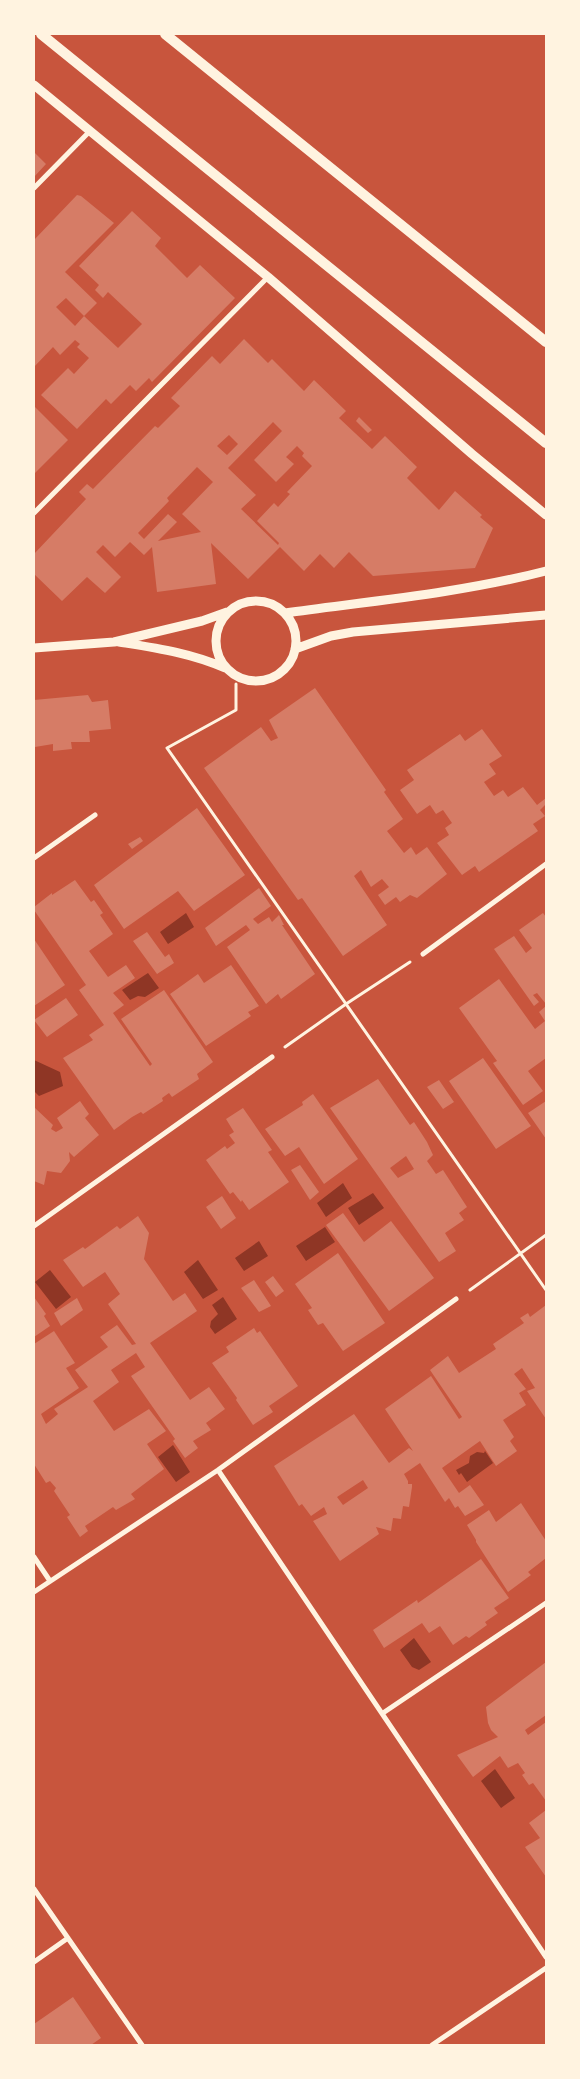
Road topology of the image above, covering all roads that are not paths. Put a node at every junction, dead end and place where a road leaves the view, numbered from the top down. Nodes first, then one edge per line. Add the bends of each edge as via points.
1 (41, 34) edge
2 (165, 34) edge
3 (34, 85) edge
4 (90, 131) junction
5 (34, 188) edge
6 (268, 278) junction
7 (546, 342) edge
8 (546, 443) edge
9 (34, 513) edge
10 (546, 515) edge
11 (546, 571) edge
12 (228, 611) junction
13 (285, 613) junction
14 (546, 614) edge
15 (114, 642) junction
16 (34, 648) edge
17 (295, 648) junction
18 (226, 668) junction
19 (95, 815) dead end
20 (34, 858) edge
21 (546, 864) edge
22 (423, 954) road end
23 (272, 1057) road end
24 (34, 1226) edge
25 (456, 1299) road end
26 (218, 1470) junction
27 (34, 1558) edge
28 (50, 1581) junction
29 (34, 1592) edge
30 (546, 1603) edge
31 (383, 1713) junction
32 (34, 1889) edge
33 (68, 1938) junction
34 (546, 1957) edge
35 (34, 1962) edge
36 (546, 1968) edge
37 (142, 2045) edge
38 (432, 2045) edge

1 - 8 main road
2 - 7 main road
3 - 4 street
4 - 5 street
4 - 6 street
6 - 9 street
6 - 10 street
11 - 13 street via 341,607
12 - 13 street via 238,604 263,601
12 - 15 street via 202,621
12 - 18 street via 220,621 215,646
13 - 17 street via 294,630
14 - 17 street via 353,632
15 - 16 street
15 - 18 street via 170,650
17 - 18 street via 291,660 273,678 248,680
19 - 20 street
21 - 22 street
23 - 24 street
25 - 26 street
26 - 28 street
26 - 31 street
27 - 28 street
28 - 29 street
30 - 31 street
31 - 34 street
32 - 33 street
33 - 35 street
33 - 37 street
36 - 38 street

